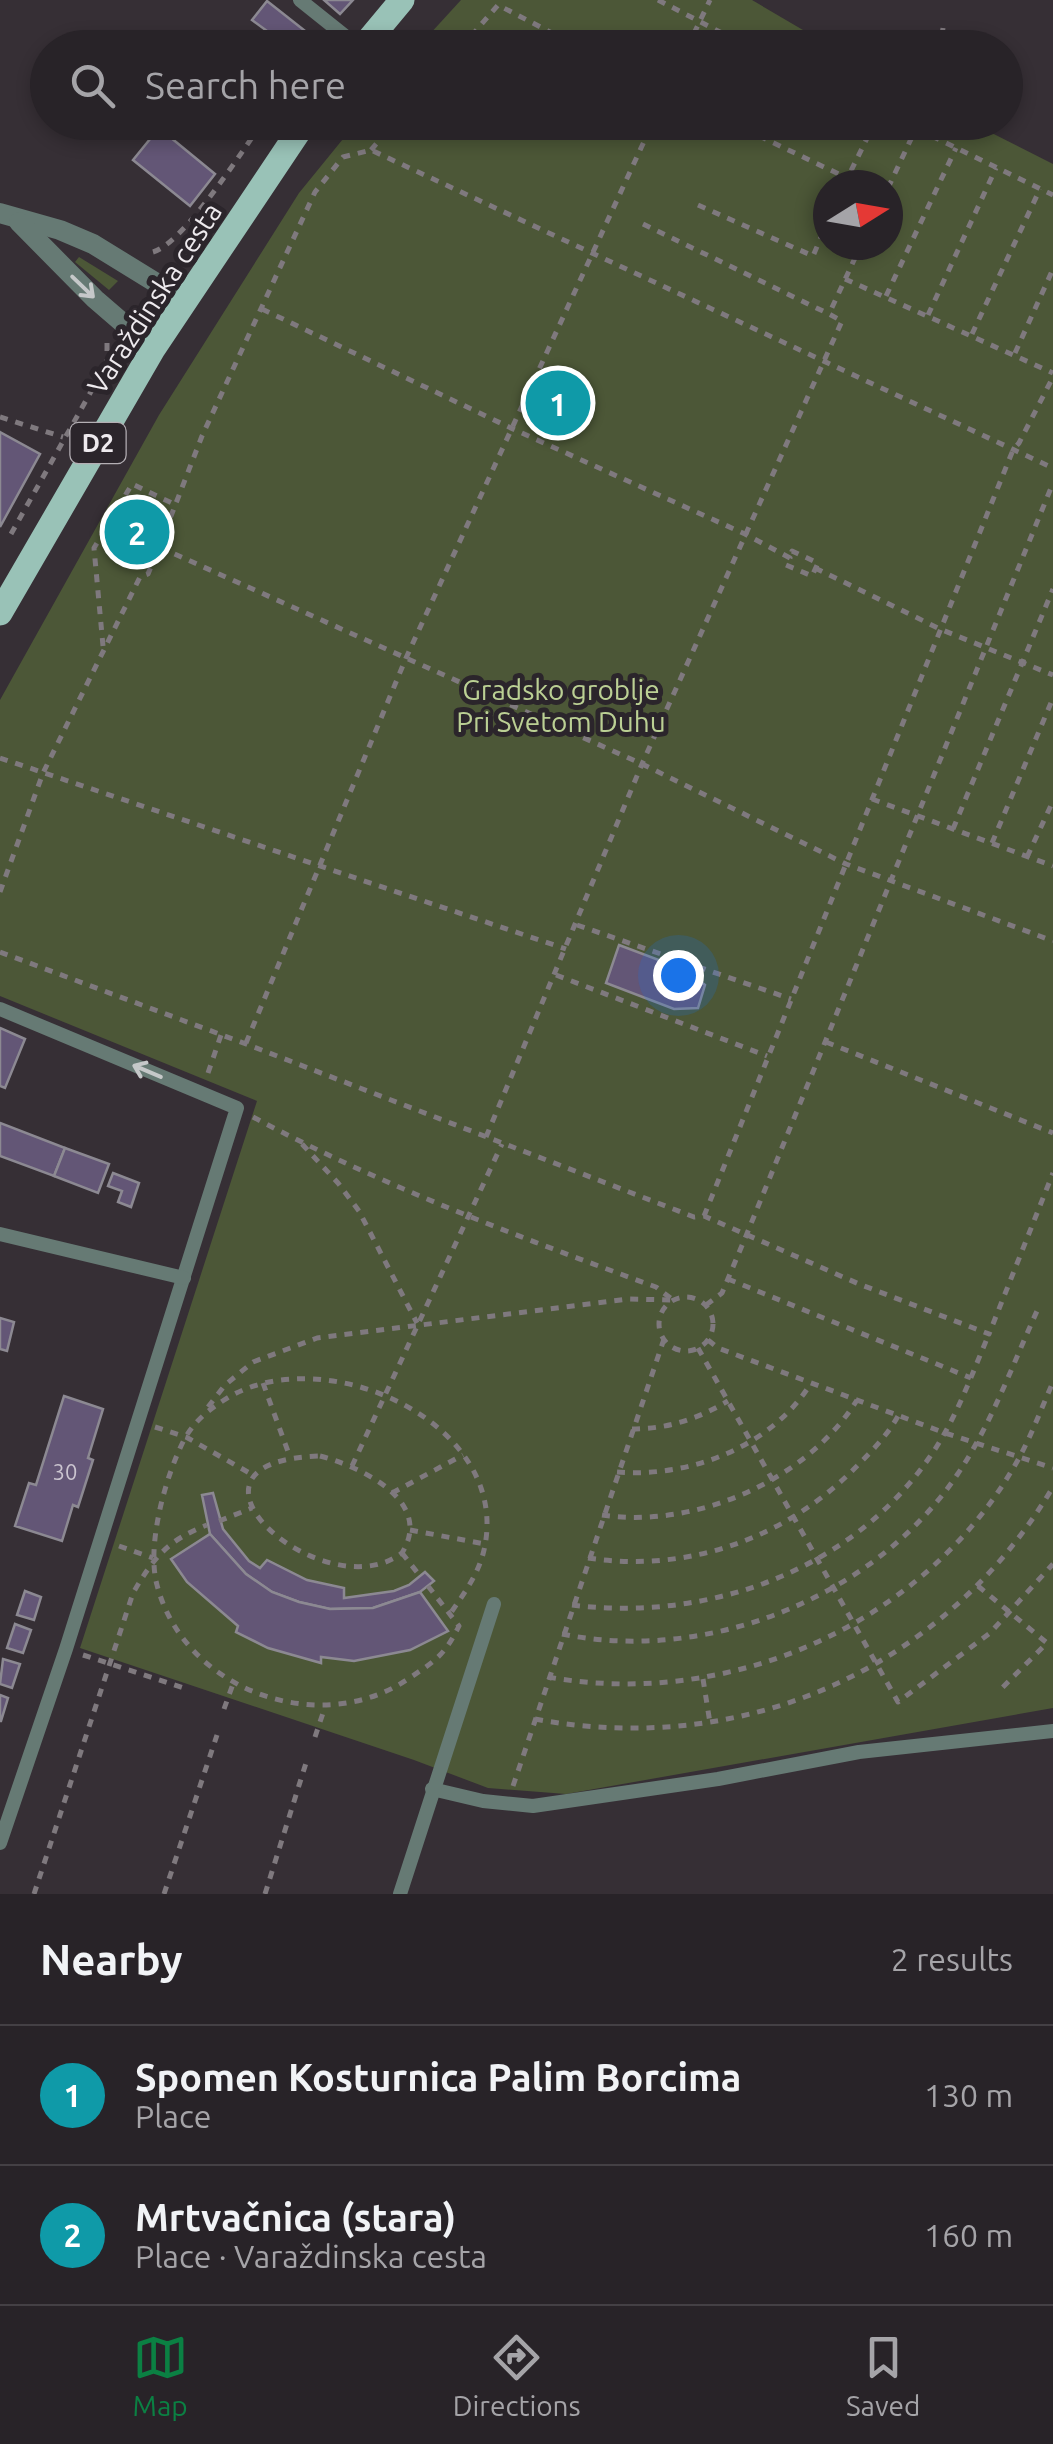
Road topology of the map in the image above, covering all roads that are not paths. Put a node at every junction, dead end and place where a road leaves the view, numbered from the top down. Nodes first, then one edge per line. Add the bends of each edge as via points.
1 (300, 0) edge
2 (402, 0) edge
3 (338, 30) edge
4 (376, 30) edge
5 (293, 140) edge
6 (9, 217) edge
7 (184, 300) junction
8 (153, 349) junction
9 (0, 613) edge
10 (0, 1009) edge
11 (0, 1234) edge
12 (184, 1278) junction
13 (494, 1604) dead end
14 (1053, 1731) edge
15 (432, 1789) junction
16 (0, 1843) edge
17 (400, 1894) edge

1 - 3 lane
2 - 4 main road
5 - 7 main road, Varaždinska cesta / D2
6 - 7 street via 93,244
6 -> 8 street
7 - 8 main road, Varaždinska cesta / D2
8 - 9 main road, Varaždinska cesta / D2
12 -> 10 lane via 237,1108
11 - 12 lane
12 - 16 lane
13 - 15 lane
14 - 15 lane via 860,1752 533,1806
15 - 17 lane

